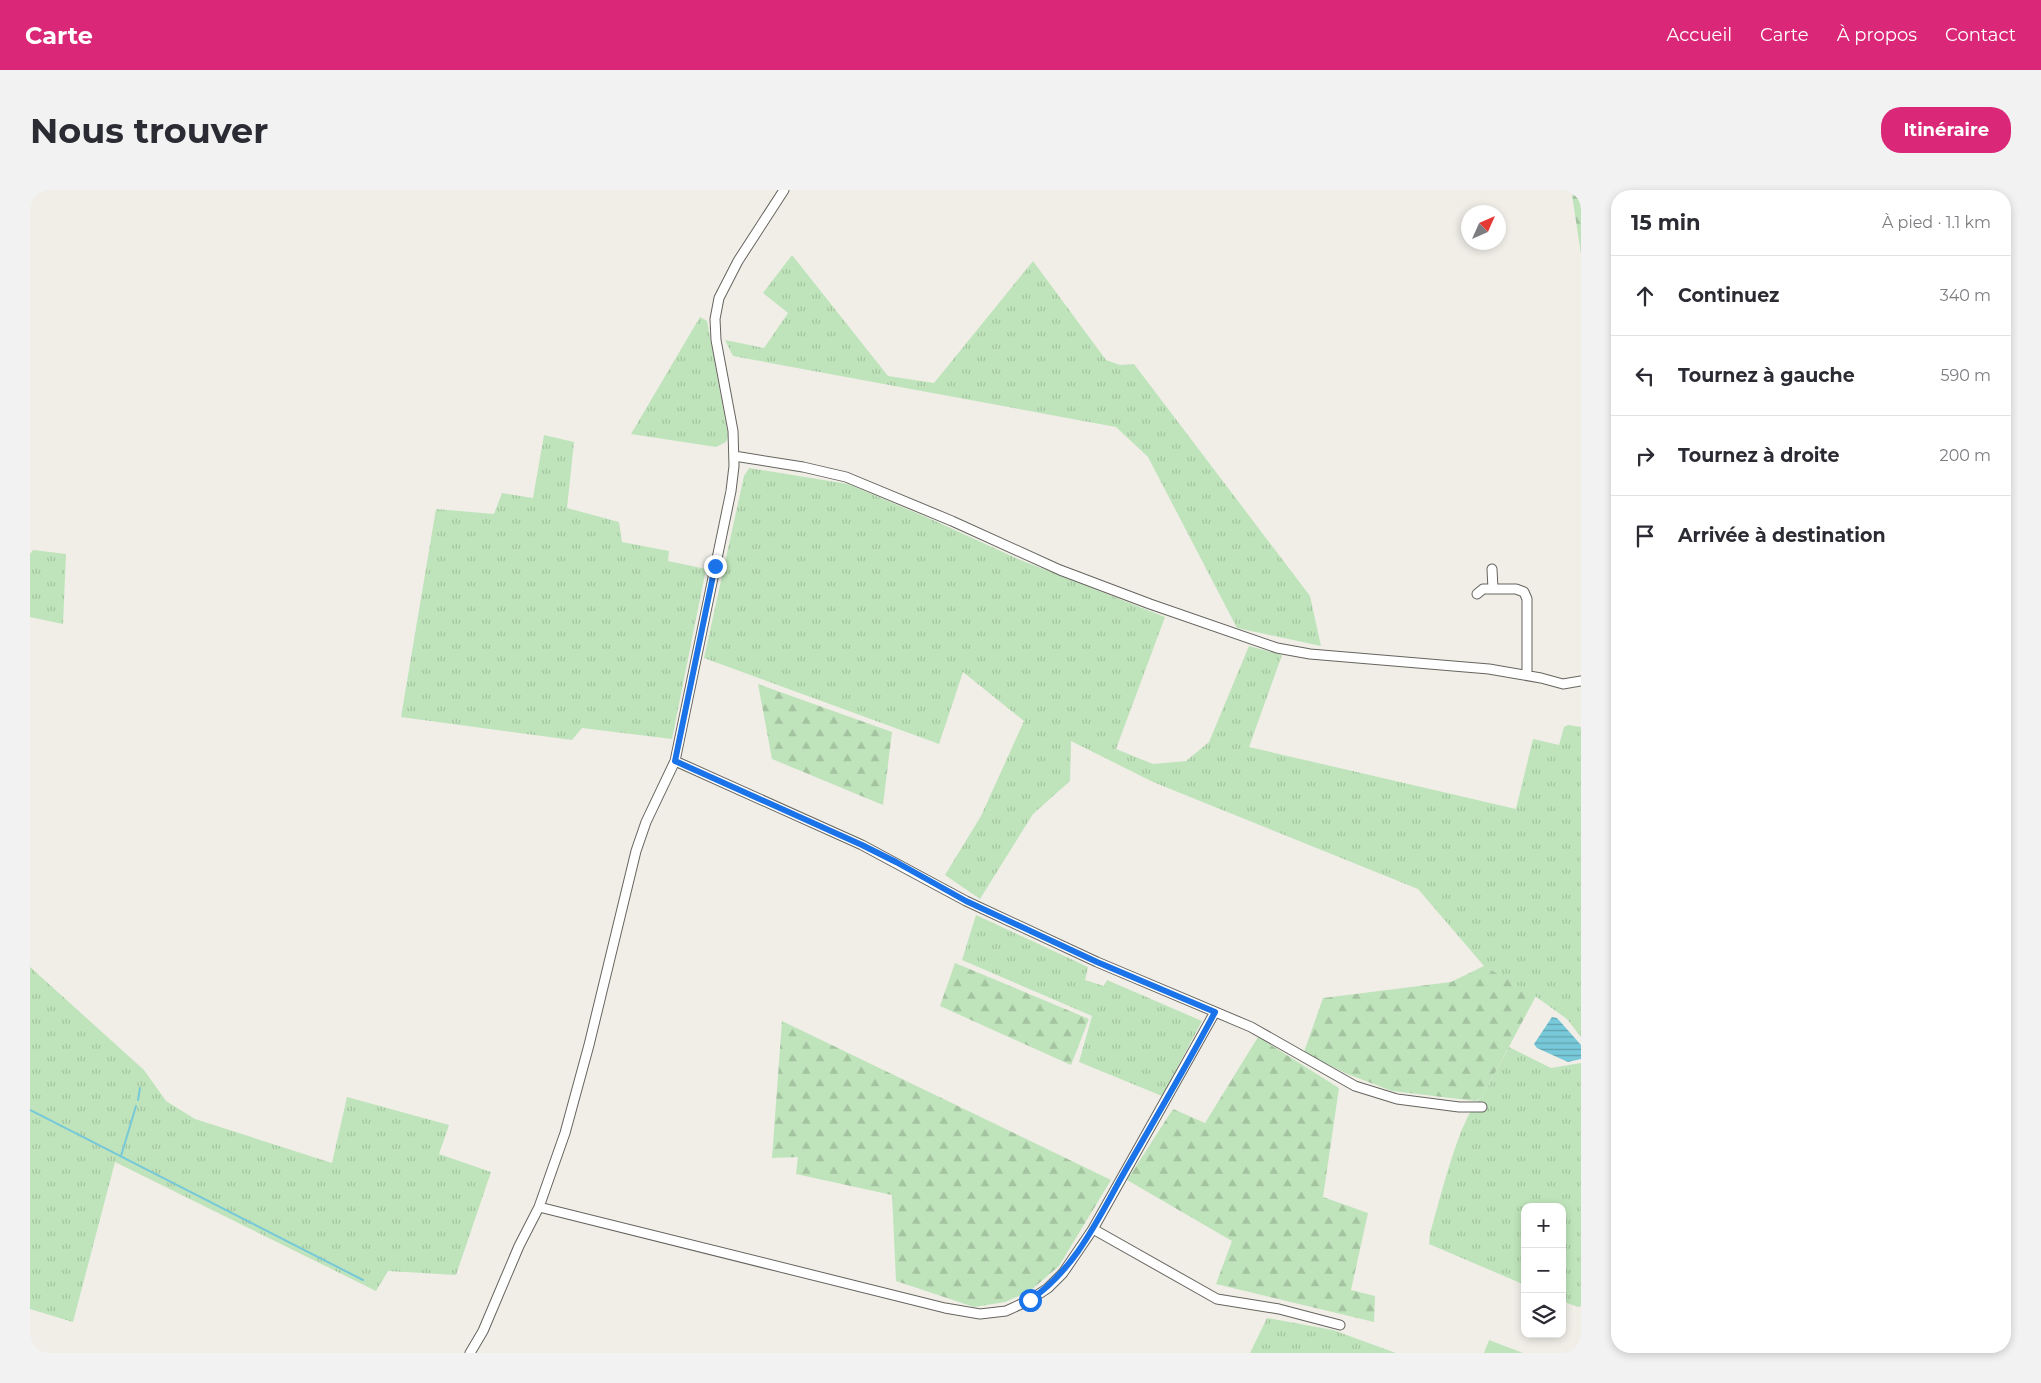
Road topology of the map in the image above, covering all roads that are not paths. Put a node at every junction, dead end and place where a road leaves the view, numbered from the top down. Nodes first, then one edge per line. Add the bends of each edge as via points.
1 (784, 190) edge
2 (734, 456) junction
3 (1492, 569) dead end
4 (1493, 589) junction
5 (1476, 594) dead end
6 (1527, 675) junction
7 (1581, 681) edge
8 (675, 761) junction
9 (1215, 1012) junction
10 (1482, 1107) dead end
11 (539, 1207) junction
12 (1093, 1229) junction
13 (1340, 1325) dead end
14 (470, 1353) edge

1 - 2 street via 738,261 719,298 715,319
2 - 6 street via 846,477 1060,570 1277,648
2 - 8 street via 731,491
3 - 4 street
4 - 5 street via 1483,589
4 - 6 street via 1520,590 1527,599
6 - 7 street via 1563,684
8 - 9 street via 862,845 966,901
8 - 11 street via 636,851 577,1092
9 - 10 street via 1252,1027 1355,1086 1397,1099
9 - 12 street
11 - 12 street via 980,1314 1014,1309 1048,1288 1069,1265
11 - 14 street
12 - 13 street via 1217,1299

